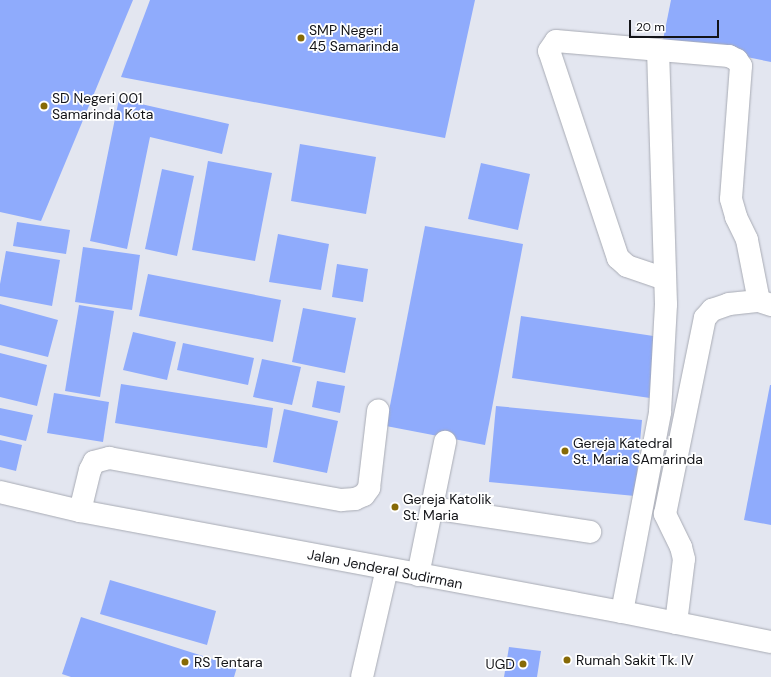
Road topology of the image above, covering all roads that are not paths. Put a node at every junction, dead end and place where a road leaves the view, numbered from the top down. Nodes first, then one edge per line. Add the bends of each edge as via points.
1 (658, 51) junction
2 (665, 279) junction
3 (765, 303) edge
4 (378, 411) dead end
5 (445, 442) dead end
6 (0, 492) edge
7 (432, 508) junction
8 (80, 511) junction
9 (590, 532) dead end
10 (387, 569) junction
11 (418, 574) junction
12 (622, 612) junction
13 (676, 623) junction
14 (771, 642) edge
15 (362, 677) edge

1 - 2 street
1 - 2 street via 556,41 549,51 618,258 627,266
1 - 3 street via 729,56 737,60 741,66 731,199 747,240
2 - 12 street via 660,412
3 - 13 street via 729,304 712,310 705,318 665,514 684,558
4 - 8 street via 369,488 364,495 355,499 341,500 109,458 94,462
5 - 7 street
6 - 8 street, Jalan Jenderal Sudirman
7 - 9 street
7 - 11 street
8 - 10 street, Jalan Jenderal Sudirman
10 - 11 street, Jalan Jenderal Sudirman
10 - 15 street
11 - 12 street, Jalan Jenderal Sudirman
12 - 13 street, Jalan Jenderal Sudirman
13 - 14 street, Jalan Jenderal Sudirman

